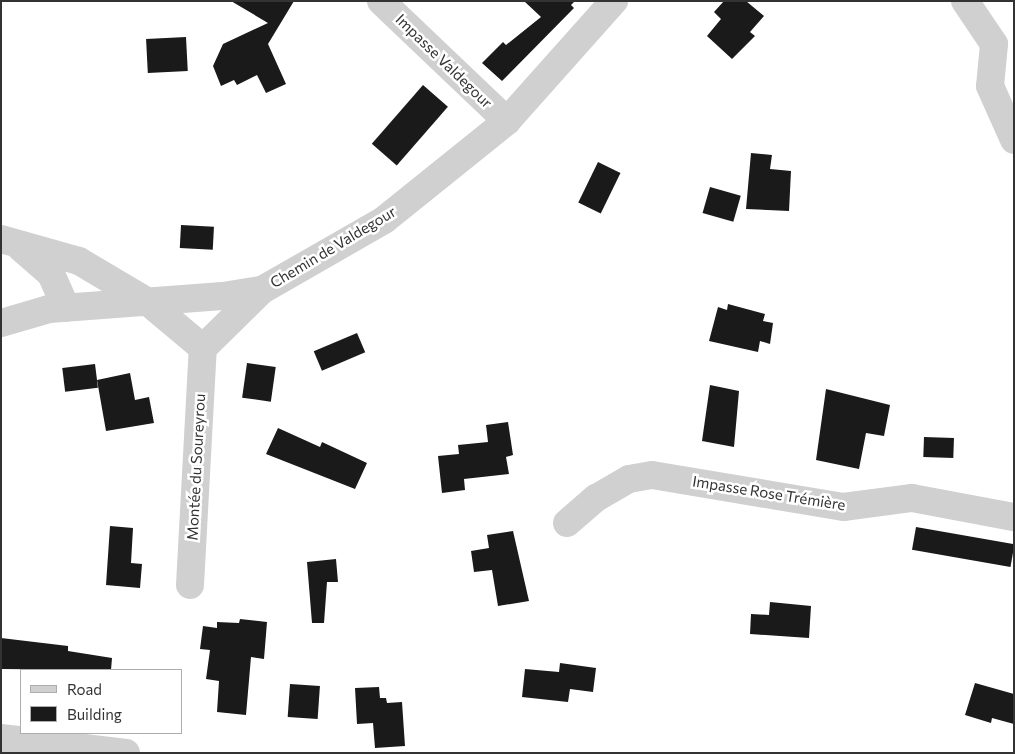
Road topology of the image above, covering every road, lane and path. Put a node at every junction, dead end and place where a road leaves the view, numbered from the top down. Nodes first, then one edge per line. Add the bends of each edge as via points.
1 (381, 1) edge
2 (614, 1) edge
3 (965, 1) edge
4 (506, 121) junction
5 (1014, 140) edge
6 (9, 242) edge
7 (262, 290) junction
8 (148, 302) junction
9 (66, 308) junction
10 (1, 323) edge
11 (203, 348) junction
12 (1014, 517) edge
13 (567, 523) dead end
14 (190, 585) dead end
15 (1, 738) edge
16 (126, 753) edge

1 - 4 street, Impasse Valdegour
2 - 4 street, Chemin de Valdegour
3 - 5 street via 994,44 990,86
4 - 7 street, Chemin de Valdegour via 384,220
6 - 8 street via 79,261
6 - 9 street via 51,274
7 - 8 street, Chemin de Valdegour
7 - 11 street
8 - 9 street, Chemin de Valdegour
8 - 11 street
9 - 10 street, Chemin de Valdegour via 49,309
11 - 14 street, Montée du Soureyrou
12 - 13 street, Impasse Rose Trémière via 912,498 843,507 652,475 629,480 596,498
15 - 16 street

